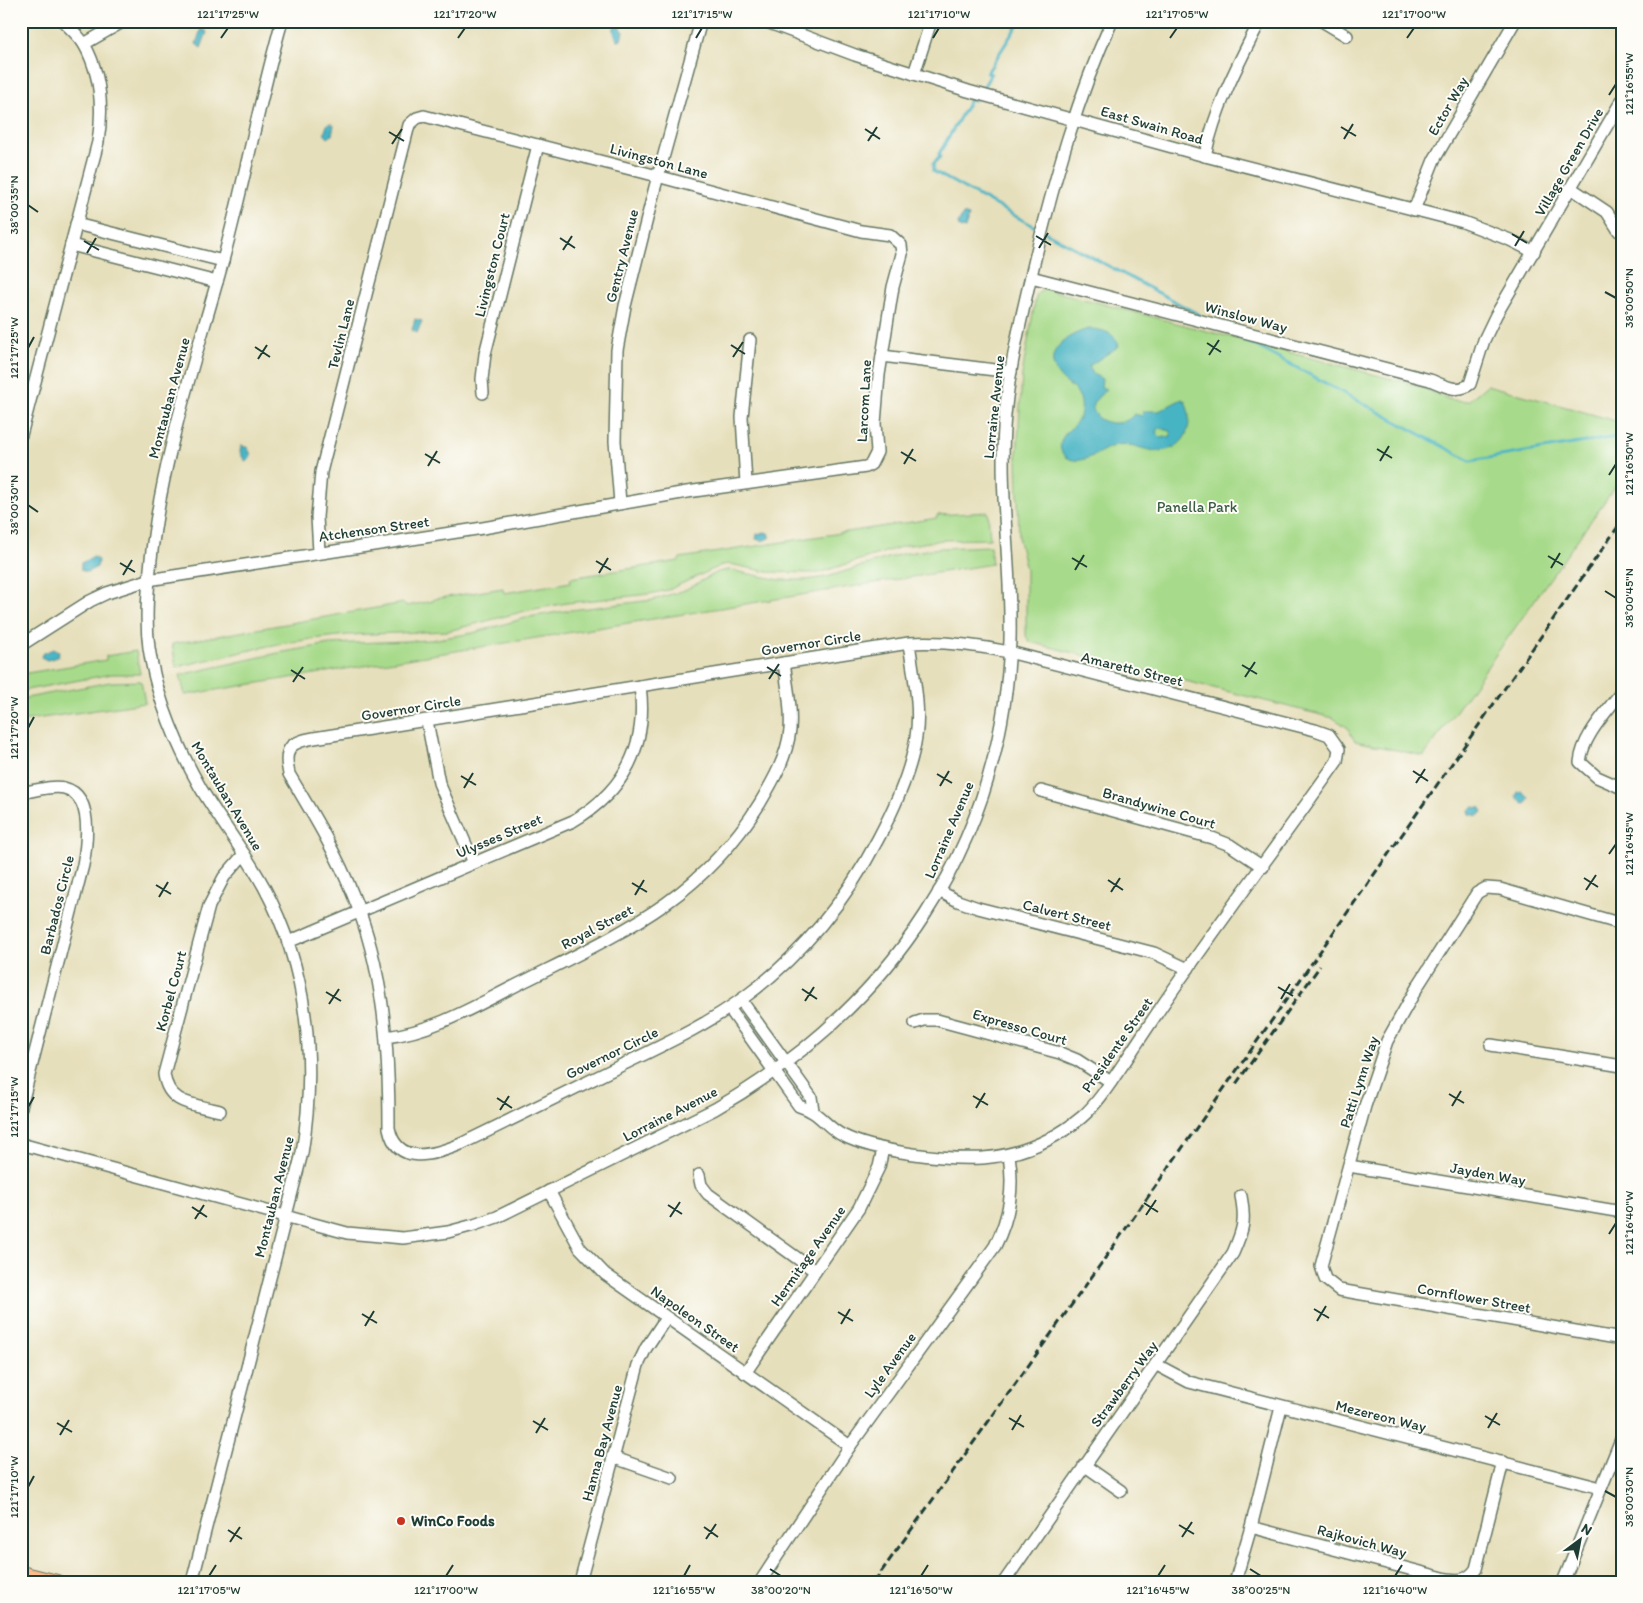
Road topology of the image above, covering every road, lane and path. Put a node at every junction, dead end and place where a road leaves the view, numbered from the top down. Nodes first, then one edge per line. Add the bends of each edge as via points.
1 (63, 21) edge
2 (124, 21) edge
3 (282, 21) edge
4 (701, 21) edge
5 (764, 21) edge
6 (931, 21) edge
7 (1112, 21) edge
8 (1260, 21) edge
9 (1322, 21) edge
10 (1515, 21) edge
11 (1347, 36) dead end
12 (84, 44) junction
13 (914, 74) junction
14 (1622, 100) edge
15 (1074, 118) junction
16 (409, 125) joint
17 (538, 145) junction
18 (1205, 156) junction
19 (658, 176) junction
20 (1571, 188) junction
21 (1414, 210) junction
22 (76, 224) junction
23 (1619, 231) dead end
24 (71, 245) junction
25 (901, 245) joint
26 (1534, 252) junction
27 (223, 261) junction
28 (1031, 277) junction
29 (217, 282) junction
30 (750, 340) dead end
31 (882, 356) junction
32 (1011, 372) junction
33 (1454, 388) joint
34 (483, 392) dead end
35 (21, 435) edge
36 (746, 483) junction
37 (620, 503) junction
38 (318, 552) junction
39 (148, 580) junction
40 (909, 643) junction
41 (21, 645) edge
42 (1009, 652) junction
43 (784, 663) junction
44 (640, 686) junction
45 (1622, 691) edge
46 (427, 721) junction
47 (1339, 749) joint
48 (1622, 788) edge
49 (1040, 791) dead end
50 (21, 793) edge
51 (244, 854) junction
52 (474, 863) junction
53 (1263, 867) junction
54 (939, 891) junction
55 (360, 913) junction
56 (1622, 924) edge
57 (288, 942) junction
58 (1188, 969) junction
59 (741, 1000) junction
60 (729, 1008) junction
61 (915, 1023) dead end
62 (386, 1036) junction
63 (1491, 1045) dead end
64 (788, 1063) junction
65 (1622, 1066) edge
66 (774, 1072) junction
67 (1111, 1082) junction
68 (21, 1107) edge
69 (813, 1110) junction
70 (220, 1111) dead end
71 (21, 1144) edge
72 (883, 1149) junction
73 (1009, 1155) junction
74 (1349, 1166) junction
75 (699, 1175) dead end
76 (549, 1191) junction
77 (1241, 1196) dead end
78 (1622, 1212) edge
79 (285, 1215) junction
80 (815, 1271) junction
81 (1324, 1279) joint
82 (666, 1318) junction
83 (1622, 1339) edge
84 (1157, 1364) junction
85 (745, 1373) junction
86 (1281, 1407) junction
87 (1622, 1437) edge
88 (850, 1446) junction
89 (612, 1457) junction
90 (1503, 1462) junction
91 (1084, 1465) junction
92 (672, 1478) dead end
93 (1601, 1488) junction
94 (1121, 1490) dead end
95 (1251, 1527) junction
96 (21, 1573) edge
97 (1007, 1581) edge
98 (57, 1582) edge
99 (192, 1582) edge
100 (580, 1582) edge
101 (760, 1582) edge
102 (1235, 1582) edge
103 (1563, 1582) edge

1 - 12 street
2 - 12 street
3 - 27 street, Montauban Avenue
4 - 19 street, Gentry Avenue
5 - 13 street, East Swain Road
6 - 13 street
7 - 15 street, Lorraine Avenue
8 - 18 street via 1225,96
9 - 11 street
10 - 21 street, Ector Way via 1434,160
12 - 22 street via 98,86 100,124
13 - 15 street, East Swain Road
14 - 20 street, Village Green Drive
15 - 18 street, East Swain Road
15 - 28 street, Lorraine Avenue
16 - 17 street, Livingston Lane via 424,116
16 - 38 street, Tevlin Lane via 321,472
17 - 19 street, Livingston Lane
17 - 34 street, Livingston Court via 484,354
18 - 21 street, East Swain Road
19 - 25 street, Livingston Lane via 860,231 890,235
19 - 37 street, Gentry Avenue via 617,350 615,441
20 - 23 street via 1607,212
20 - 26 street, Village Green Drive
21 - 26 street, East Swain Road via 1489,231
22 - 24 street
22 - 27 street
24 - 29 street
24 - 35 street
25 - 31 street, Larcom Lane via 902,254
26 - 33 street, Village Green Drive via 1484,340 1470,384 1459,390
27 - 29 street, Montauban Avenue
28 - 32 street, Lorraine Avenue
28 - 33 street, Winslow Way
29 - 39 street, Montauban Avenue via 160,493
30 - 36 street via 742,417
31 - 32 street
31 - 36 street, Larcom Lane via 875,423 877,452 871,464 859,469
32 - 42 street, Lorraine Avenue via 1003,456 1010,591
36 - 37 street, Atchenson Street
37 - 38 street, Atchenson Street via 483,528
38 - 39 street, Atchenson Street
39 - 41 street, Atchenson Street via 90,601
39 - 51 street, Montauban Avenue via 150,648 164,706 186,762
40 - 42 street, Amaretto Street via 966,644
40 - 43 street, Governor Circle
40 - 59 street, Governor Circle via 917,715 916,735 913,755 889,818 860,872 820,925 778,970
42 - 47 street, Amaretto Street via 1315,730 1330,735
42 - 54 street, Lorraine Avenue via 1004,708 988,775 970,829
43 - 44 street, Governor Circle
43 - 62 street, Royal Street via 791,710 790,732 781,763 751,818 704,873 663,907 615,936 439,1023 406,1034
44 - 46 street, Governor Circle
44 - 52 street, Ulysses Street via 642,720 635,750 629,765 610,792 573,821
45 - 48 street via 1587,739 1581,750 1580,762 1597,777
46 - 52 street via 439,783
46 - 55 street, Governor Circle via 298,741 289,748 286,760 289,774 337,859
47 - 53 street, Presidente Street via 1337,761
49 - 53 street, Brandywine Court via 1212,838 1230,845
50 - 68 street, Barbados Circle via 64,788 74,792 82,801 86,824 83,865
51 - 57 street, Montauban Avenue via 264,888
51 - 70 street, Korbel Court via 224,877 209,906 164,1074 166,1087 172,1095 182,1101
52 - 55 street, Ulysses Street
53 - 58 street, Presidente Street
54 - 58 street, Calvert Street via 978,908 1154,953
54 - 64 street, Lorraine Avenue via 906,942 863,996
55 - 57 street, Ulysses Street
55 - 62 street, Governor Circle via 377,972
56 - 74 street, Patti Lynn Way via 1500,889 1486,888 1477,893 1391,1034 1375,1072
57 - 79 street, Montauban Avenue via 304,1006 310,1069 304,1136
58 - 67 street, Presidente Street
59 - 60 street, Governor Circle
59 - 64 street
60 - 62 street, Governor Circle via 683,1035 461,1144 427,1154 412,1155 400,1150 391,1140
60 - 66 street
61 - 67 street, Expresso Court via 937,1020 1060,1053
63 - 65 street
64 - 66 street, Lorraine Avenue
64 - 69 street, Presidente Street via 811,1097
66 - 69 street, Presidente Street via 799,1106
66 - 76 street, Lorraine Avenue via 715,1109
67 - 73 street, Presidente Street via 1097,1101 1065,1130 1031,1148
69 - 72 street, Presidente Street via 840,1134 860,1144
71 - 79 street
72 - 73 street, Presidente Street via 953,1157
72 - 80 street, Hermitage Avenue via 879,1167 859,1208
73 - 88 street, Lyle Avenue via 1011,1195 1008,1213 994,1246
74 - 78 street, Jayden Way
74 - 81 street, Patti Lynn Way via 1322,1260
75 - 80 street via 708,1194
76 - 79 street, Lorraine Avenue via 474,1226 428,1236 377,1237 348,1233
76 - 82 street, Napoleon Street via 568,1230 592,1262
77 - 84 street, Strawberry Way via 1245,1216 1233,1253
79 - 99 street, Montauban Avenue
80 - 85 street, Hermitage Avenue
81 - 83 street, Cornflower Street via 1340,1290
82 - 85 street, Napoleon Street
82 - 89 street, Hanna Bay Avenue via 638,1365
84 - 86 street, Mezereon Way via 1188,1382
84 - 91 street, Strawberry Way
85 - 88 street, Napoleon Street
86 - 90 street, Mezereon Way
86 - 95 street
87 - 93 street
88 - 101 street, Lyle Avenue
89 - 92 street
89 - 100 street, Hanna Bay Avenue
90 - 93 street, Mezereon Way
90 - 95 street, Rajkovich Way via 1476,1569 1464,1579 1447,1579
91 - 94 street
91 - 97 street, Strawberry Way
93 - 103 street
95 - 102 street
96 - 98 main road

